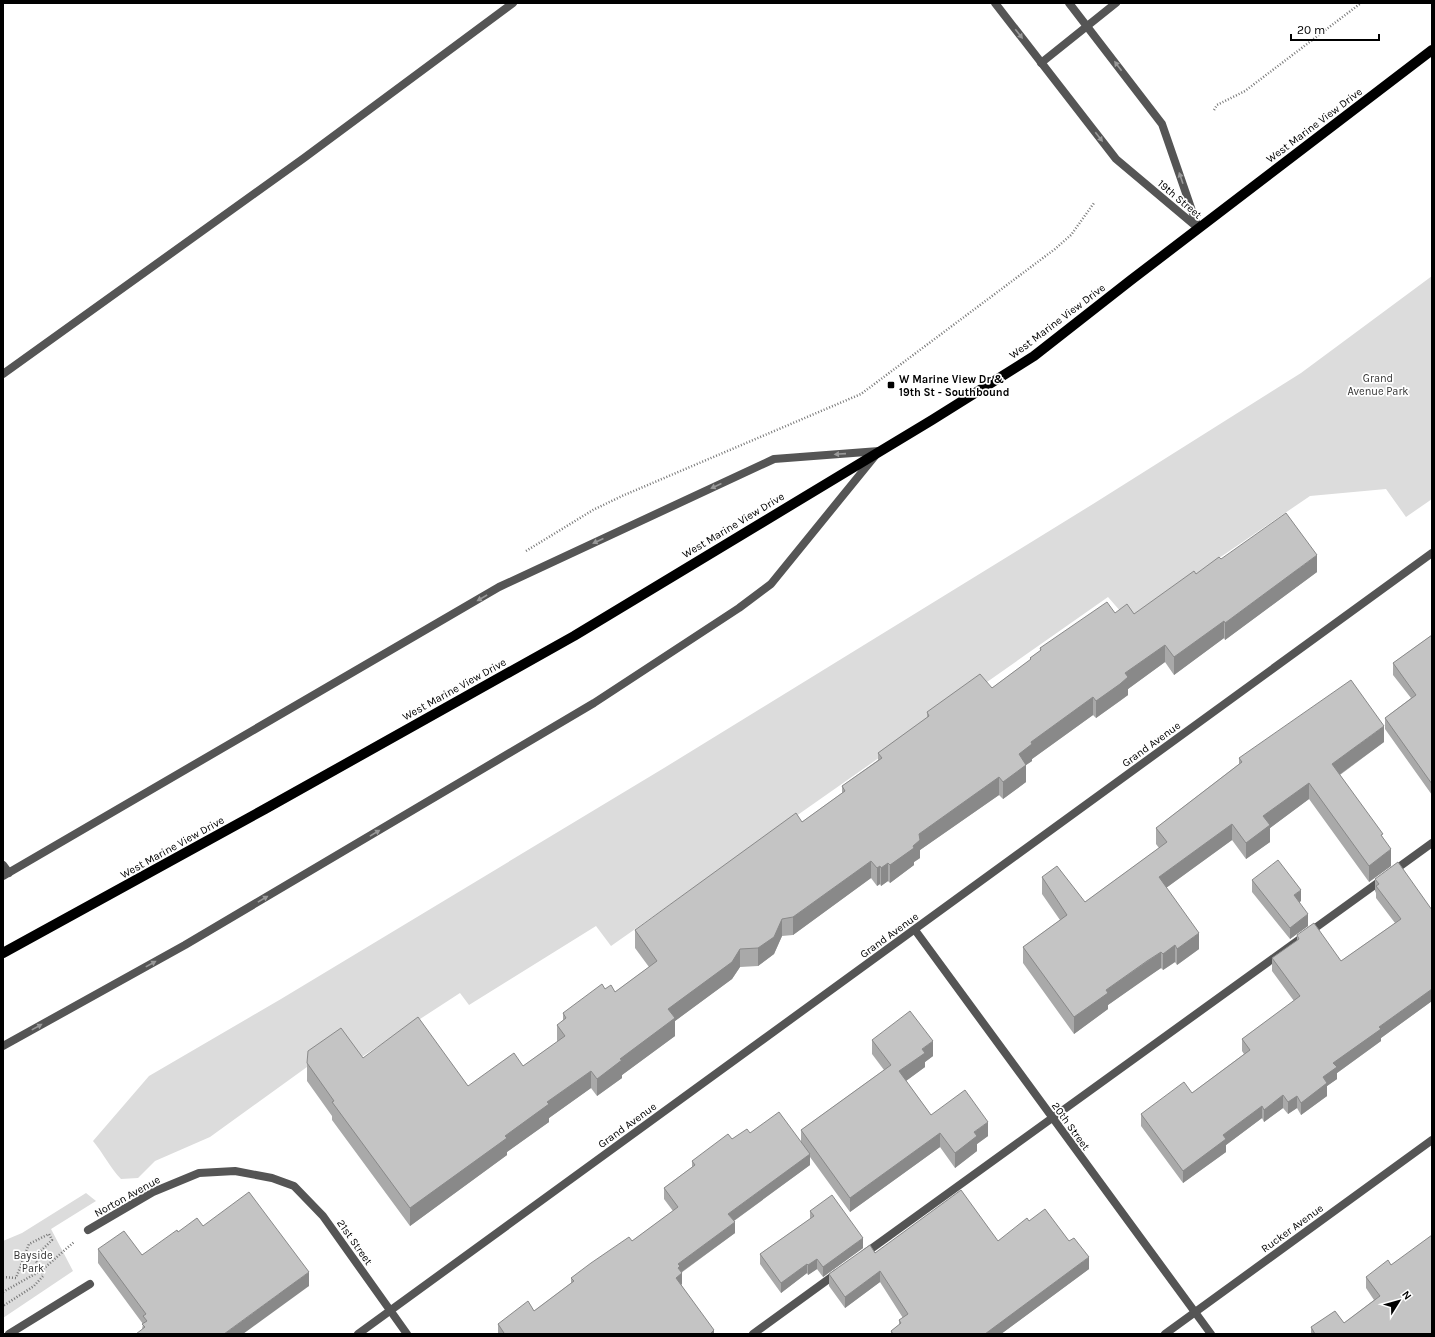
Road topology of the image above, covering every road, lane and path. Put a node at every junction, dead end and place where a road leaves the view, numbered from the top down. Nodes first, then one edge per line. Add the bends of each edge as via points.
1 (513, 3) edge
2 (996, 3) edge
3 (1069, 3) edge
4 (1116, 3) edge
5 (1361, 3) edge
6 (1088, 27) junction
7 (1432, 50) edge
8 (1042, 63) junction
9 (1214, 110) dead end
10 (1094, 203) dead end
11 (1198, 228) junction
12 (3, 374) edge
13 (879, 451) junction
14 (1432, 553) edge
15 (519, 555) dead end
16 (1432, 843) edge
17 (3, 865) edge
18 (6, 874) edge
19 (915, 930) junction
20 (3, 953) edge
21 (3, 1046) edge
22 (1051, 1117) junction
23 (1432, 1140) edge
24 (272, 1178) joint
25 (88, 1230) joint
26 (855, 1260) edge
27 (842, 1269) edge
28 (42, 1270) junction
29 (3, 1277) edge
30 (90, 1284) dead end
31 (3, 1292) edge
32 (3, 1306) edge
33 (390, 1311) junction
34 (1195, 1312) junction
35 (9, 1334) edge
36 (358, 1334) edge
37 (407, 1334) edge
38 (753, 1334) edge
39 (1165, 1334) edge
40 (1211, 1334) edge

1 - 12 street via 304,158
2 -> 8 street, 19th Street
3 - 6 street, 19th Street
4 - 6 street
5 - 9 path via 1245,91 1217,104
6 - 8 street
11 -> 6 street, 19th Street via 1162,124
7 - 11 main road, West Marine View Drive
8 -> 11 street, 19th Street via 1116,159
10 - 15 path via 1071,235 1055,249 861,394 622,496 593,510
11 - 13 main road, West Marine View Drive via 1034,356
13 -> 18 street via 774,459 499,588
13 - 20 main road, West Marine View Drive via 574,636
21 -> 13 street via 185,945 594,703 739,608 770,584
14 - 19 street, Grand Avenue
16 - 22 street
17 - 18 street
19 - 22 street, 20th Street
19 - 33 street, Grand Avenue
22 - 26 street
22 - 34 street, 20th Street
23 - 34 street, Rucker Avenue
24 - 25 street, Norton Avenue via 235,1172 199,1173 153,1192
24 - 33 street, 21st Street via 294,1186 323,1216
25 - 28 path
27 - 38 street
28 - 29 path via 34,1258 52,1240 49,1234 29,1244 16,1278
28 - 31 path
28 - 32 path via 44,1276 34,1286
30 - 35 street
33 - 36 street, Grand Avenue
33 - 37 street, 21st Street
34 - 39 street, Rucker Avenue
34 - 40 street, 20th Street

